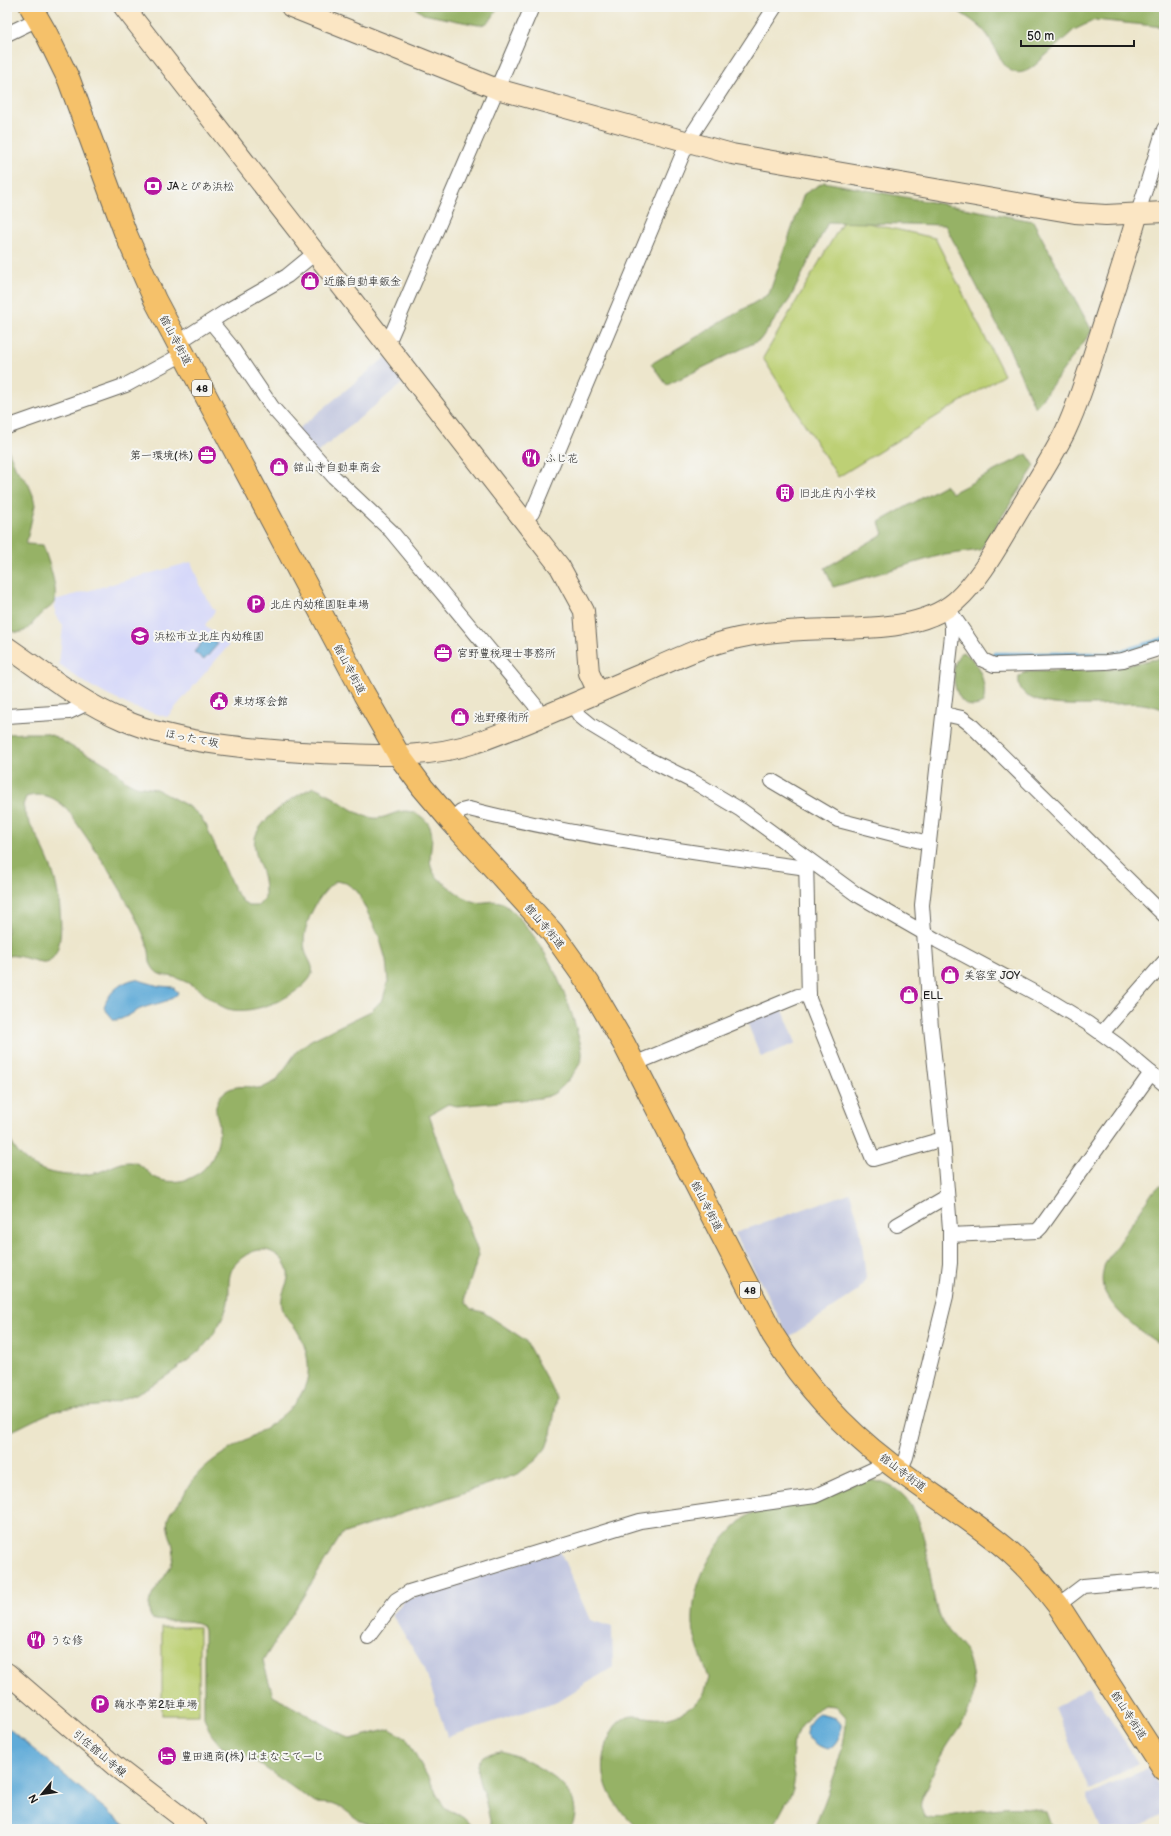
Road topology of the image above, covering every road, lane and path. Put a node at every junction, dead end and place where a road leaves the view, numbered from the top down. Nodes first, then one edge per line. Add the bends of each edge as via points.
1 (124, 7) edge
2 (291, 7) edge
3 (532, 7) edge
4 (775, 7) edge
5 (34, 13) edge
6 (7, 34) edge
7 (497, 89) junction
8 (1164, 129) edge
9 (688, 142) junction
10 (1164, 212) edge
11 (1138, 213) junction
12 (315, 253) junction
13 (211, 322) junction
14 (384, 342) junction
15 (180, 348) junction
16 (7, 427) edge
17 (523, 520) junction
18 (947, 608) junction
19 (7, 647) edge
20 (1164, 647) edge
21 (598, 692) junction
22 (88, 703) junction
23 (572, 704) junction
24 (944, 714) junction
25 (7, 716) edge
26 (540, 718) junction
27 (400, 757) junction
28 (772, 781) dead end
29 (451, 821) junction
30 (928, 844) junction
31 (806, 863) junction
32 (1164, 915) edge
33 (923, 932) junction
34 (1164, 962) edge
35 (809, 994) junction
36 (1102, 1033) junction
37 (634, 1064) junction
38 (1151, 1073) junction
39 (1164, 1084) edge
40 (943, 1139) junction
41 (947, 1196) junction
42 (897, 1225) dead end
43 (950, 1235) junction
44 (892, 1465) junction
45 (1164, 1579) edge
46 (1058, 1605) junction
47 (368, 1637) dead end
48 (7, 1672) edge
49 (1162, 1761) edge
50 (197, 1829) edge

1 - 12 street
2 - 7 street
3 - 7 street
4 - 9 street
5 - 6 street
5 - 15 main road, 舘山寺街道 / 48 via 69,80 132,249
7 - 9 street
7 - 14 street via 391,336
8 - 11 street
9 - 11 street via 755,159 1060,211 1090,215
9 - 17 street via 532,513
10 - 11 street
11 - 18 street, ほったて坂 via 1082,390 1065,431 988,561 967,589
12 - 13 street via 287,276
12 - 14 street
13 - 15 street
13 - 26 street via 230,345 272,407 334,477 391,530 535,705
14 - 17 street
15 - 16 street via 126,385
15 - 27 main road, 舘山寺街道 / 48 via 319,611
17 - 21 street via 560,567 584,611 589,673
18 - 20 street via 983,660 994,665 1106,662 1123,660
18 - 21 street, ほったて坂 via 932,616 887,626 781,631 737,638 694,651
18 - 24 street via 952,635
19 - 22 street, ほったて坂
21 - 23 street, ほったて坂
22 - 25 street via 69,712
22 - 27 street, ほったて坂 via 127,722 156,731 229,745
23 - 26 street, ほったて坂
23 - 31 street via 580,716 591,725 741,810
24 - 30 street
24 - 32 street via 970,724
26 - 27 street, ほったて坂 via 466,746
27 - 29 main road, 舘山寺街道 / 48
28 - 30 street via 838,820
29 - 31 street via 469,809 592,836 700,854
29 - 37 main road, 舘山寺街道 / 48 via 532,909 571,957
30 - 33 street via 922,905
31 - 33 street
31 - 35 street
33 - 36 street via 1054,1003
33 - 40 street
34 - 36 street
35 - 37 street via 798,996
35 - 40 street via 873,1159
36 - 38 street
37 - 44 main road, 舘山寺街道 / 48 via 773,1335 787,1357 834,1415
38 - 39 street
38 - 43 street via 1037,1231
40 - 41 street
41 - 42 street
41 - 43 street
43 - 44 street via 946,1296 906,1457
44 - 46 main road, 舘山寺街道 / 48 via 1005,1548 1042,1584
44 - 47 street via 876,1468 815,1496 640,1521 409,1592 396,1600
45 - 46 street via 1082,1586
46 - 49 main road, 舘山寺街道 / 48
48 - 50 street, 引佐舘山寺線 via 116,1767

